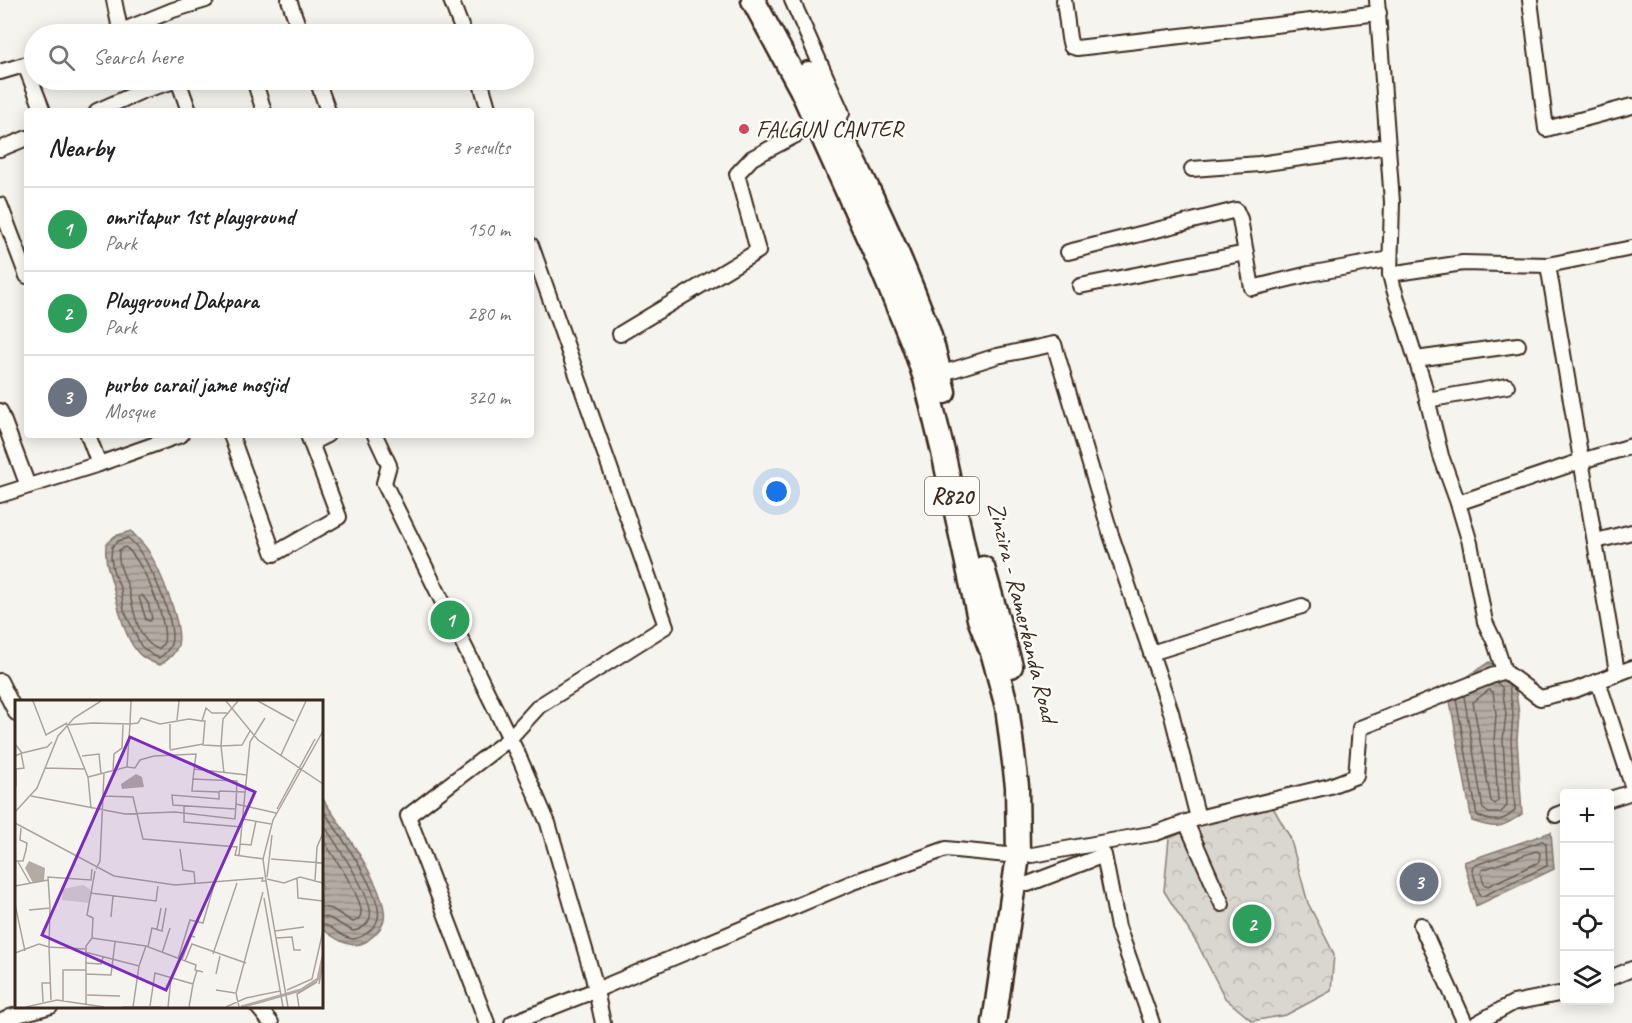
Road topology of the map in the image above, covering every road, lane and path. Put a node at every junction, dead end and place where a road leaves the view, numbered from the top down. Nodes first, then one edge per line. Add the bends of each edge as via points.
1 (114, 0) edge
2 (206, 0) edge
3 (290, 0) edge
4 (451, 0) edge
5 (753, 0) edge
6 (770, 0) edge
7 (792, 0) edge
8 (1064, 0) edge
9 (1534, 1) edge
10 (1378, 7) edge
11 (117, 24) edge
12 (141, 24) edge
13 (298, 24) edge
14 (460, 24) edge
15 (24, 65) edge
16 (0, 72) edge
17 (37, 90) edge
18 (133, 90) edge
19 (182, 90) edge
20 (257, 90) edge
21 (321, 90) edge
22 (483, 90) edge
23 (1632, 106) edge
24 (42, 108) edge
25 (109, 108) edge
26 (188, 108) edge
27 (263, 108) edge
28 (327, 108) edge
29 (488, 108) edge
30 (842, 113) dead end
31 (817, 124) junction
32 (24, 139) edge
33 (1388, 146) junction
34 (0, 149) edge
35 (1192, 169) dead end
36 (0, 205) edge
37 (1632, 248) edge
38 (534, 252) edge
39 (1068, 252) dead end
40 (1246, 253) junction
41 (1548, 265) junction
42 (1390, 266) junction
43 (24, 268) edge
44 (1080, 286) dead end
45 (620, 334) dead end
46 (1518, 345) dead end
47 (1416, 359) junction
48 (940, 374) junction
49 (1507, 386) dead end
50 (1427, 400) junction
51 (0, 411) edge
52 (943, 420) junction
53 (89, 438) edge
54 (173, 438) edge
55 (232, 438) edge
56 (376, 438) edge
57 (310, 439) edge
58 (1632, 446) edge
59 (1581, 461) junction
60 (99, 464) junction
61 (28, 486) junction
62 (0, 495) edge
63 (1458, 503) junction
64 (1632, 532) edge
65 (1596, 541) junction
66 (1302, 606) dead end
67 (1151, 653) junction
68 (1632, 668) edge
69 (1504, 671) junction
70 (1617, 672) junction
71 (1598, 681) junction
72 (2, 688) edge
73 (15, 711) edge
74 (509, 739) junction
75 (1632, 784) edge
76 (1632, 792) edge
77 (1614, 798) edge
78 (1192, 820) junction
79 (1025, 855) junction
80 (1028, 884) junction
81 (1222, 904) dead end
82 (1421, 925) dead end
83 (1011, 955) junction
84 (1632, 969) edge
85 (1614, 976) edge
86 (596, 990) junction
87 (1560, 994) edge
88 (44, 1008) edge
89 (259, 1008) edge
90 (0, 1022) edge
91 (271, 1023) edge
92 (487, 1023) edge
93 (512, 1023) edge
94 (603, 1023) edge
95 (994, 1023) edge
96 (1008, 1023) edge
97 (1152, 1023) edge
98 (1465, 1023) edge
99 (1477, 1023) edge

1 - 11 street
2 - 12 street
3 - 13 street
4 - 14 street
5 - 31 main road, Zinzira - Ramerkanda Road / R820
6 - 48 main road, Zinzira - Ramerkanda Road / R820 via 894,248 929,332
7 - 30 street
8 - 10 street via 1071,46 1077,48
9 - 23 street via 1546,129
10 - 33 street
15 - 16 street
17 - 24 street
18 - 25 street
19 - 26 street
20 - 27 street
21 - 28 street
22 - 29 street
31 - 45 street via 752,158 737,174 758,251
31 - 52 main road, Zinzira - Ramerkanda Road / R820 via 880,264
32 - 34 street
33 - 35 street
33 - 42 street via 1392,202
36 - 43 street
37 - 41 street
38 - 74 street via 666,626 539,706
39 - 40 street via 1236,210
40 - 42 street via 1252,288 1309,274
40 - 44 street
41 - 42 street
41 - 59 street
42 - 47 street
46 - 47 street
47 - 50 street
48 - 52 main road, Zinzira - Ramerkanda Road / R820
48 - 67 street via 1054,344
49 - 50 street
50 - 63 street
51 - 61 street
52 - 79 main road, Zinzira - Ramerkanda Road / R820 via 1022,704 1032,783
53 - 60 street
54 - 60 street
55 - 57 street via 274,554 339,517
56 - 74 street via 389,465 384,483
58 - 59 street
59 - 63 street
59 - 65 street
60 - 61 street
61 - 62 street
63 - 69 street via 1485,622
64 - 65 street
65 - 70 street
66 - 67 street
67 - 78 street via 1171,712
68 - 70 street
69 - 71 street via 1540,698
69 - 78 street via 1360,728 1356,776
70 - 71 street
71 - 75 street
72 - 73 street
74 - 86 street via 548,823
74 - 92 street via 408,816
76 - 77 street
78 - 79 street via 1156,833
78 - 81 street
79 - 80 main road, Zinzira - Ramerkanda Road / R820
79 - 83 main road, Zinzira - Ramerkanda Road / R820
79 - 86 street via 946,849 851,883
80 - 83 main road, Zinzira - Ramerkanda Road / R820
80 - 97 street via 1104,855 1118,927
82 - 98 street
83 - 95 main road, Zinzira - Ramerkanda Road / R820
83 - 96 main road, Zinzira - Ramerkanda Road / R820
84 - 85 street
86 - 93 street
86 - 94 street
87 - 99 street via 1513,1003
88 - 90 street
89 - 91 street

